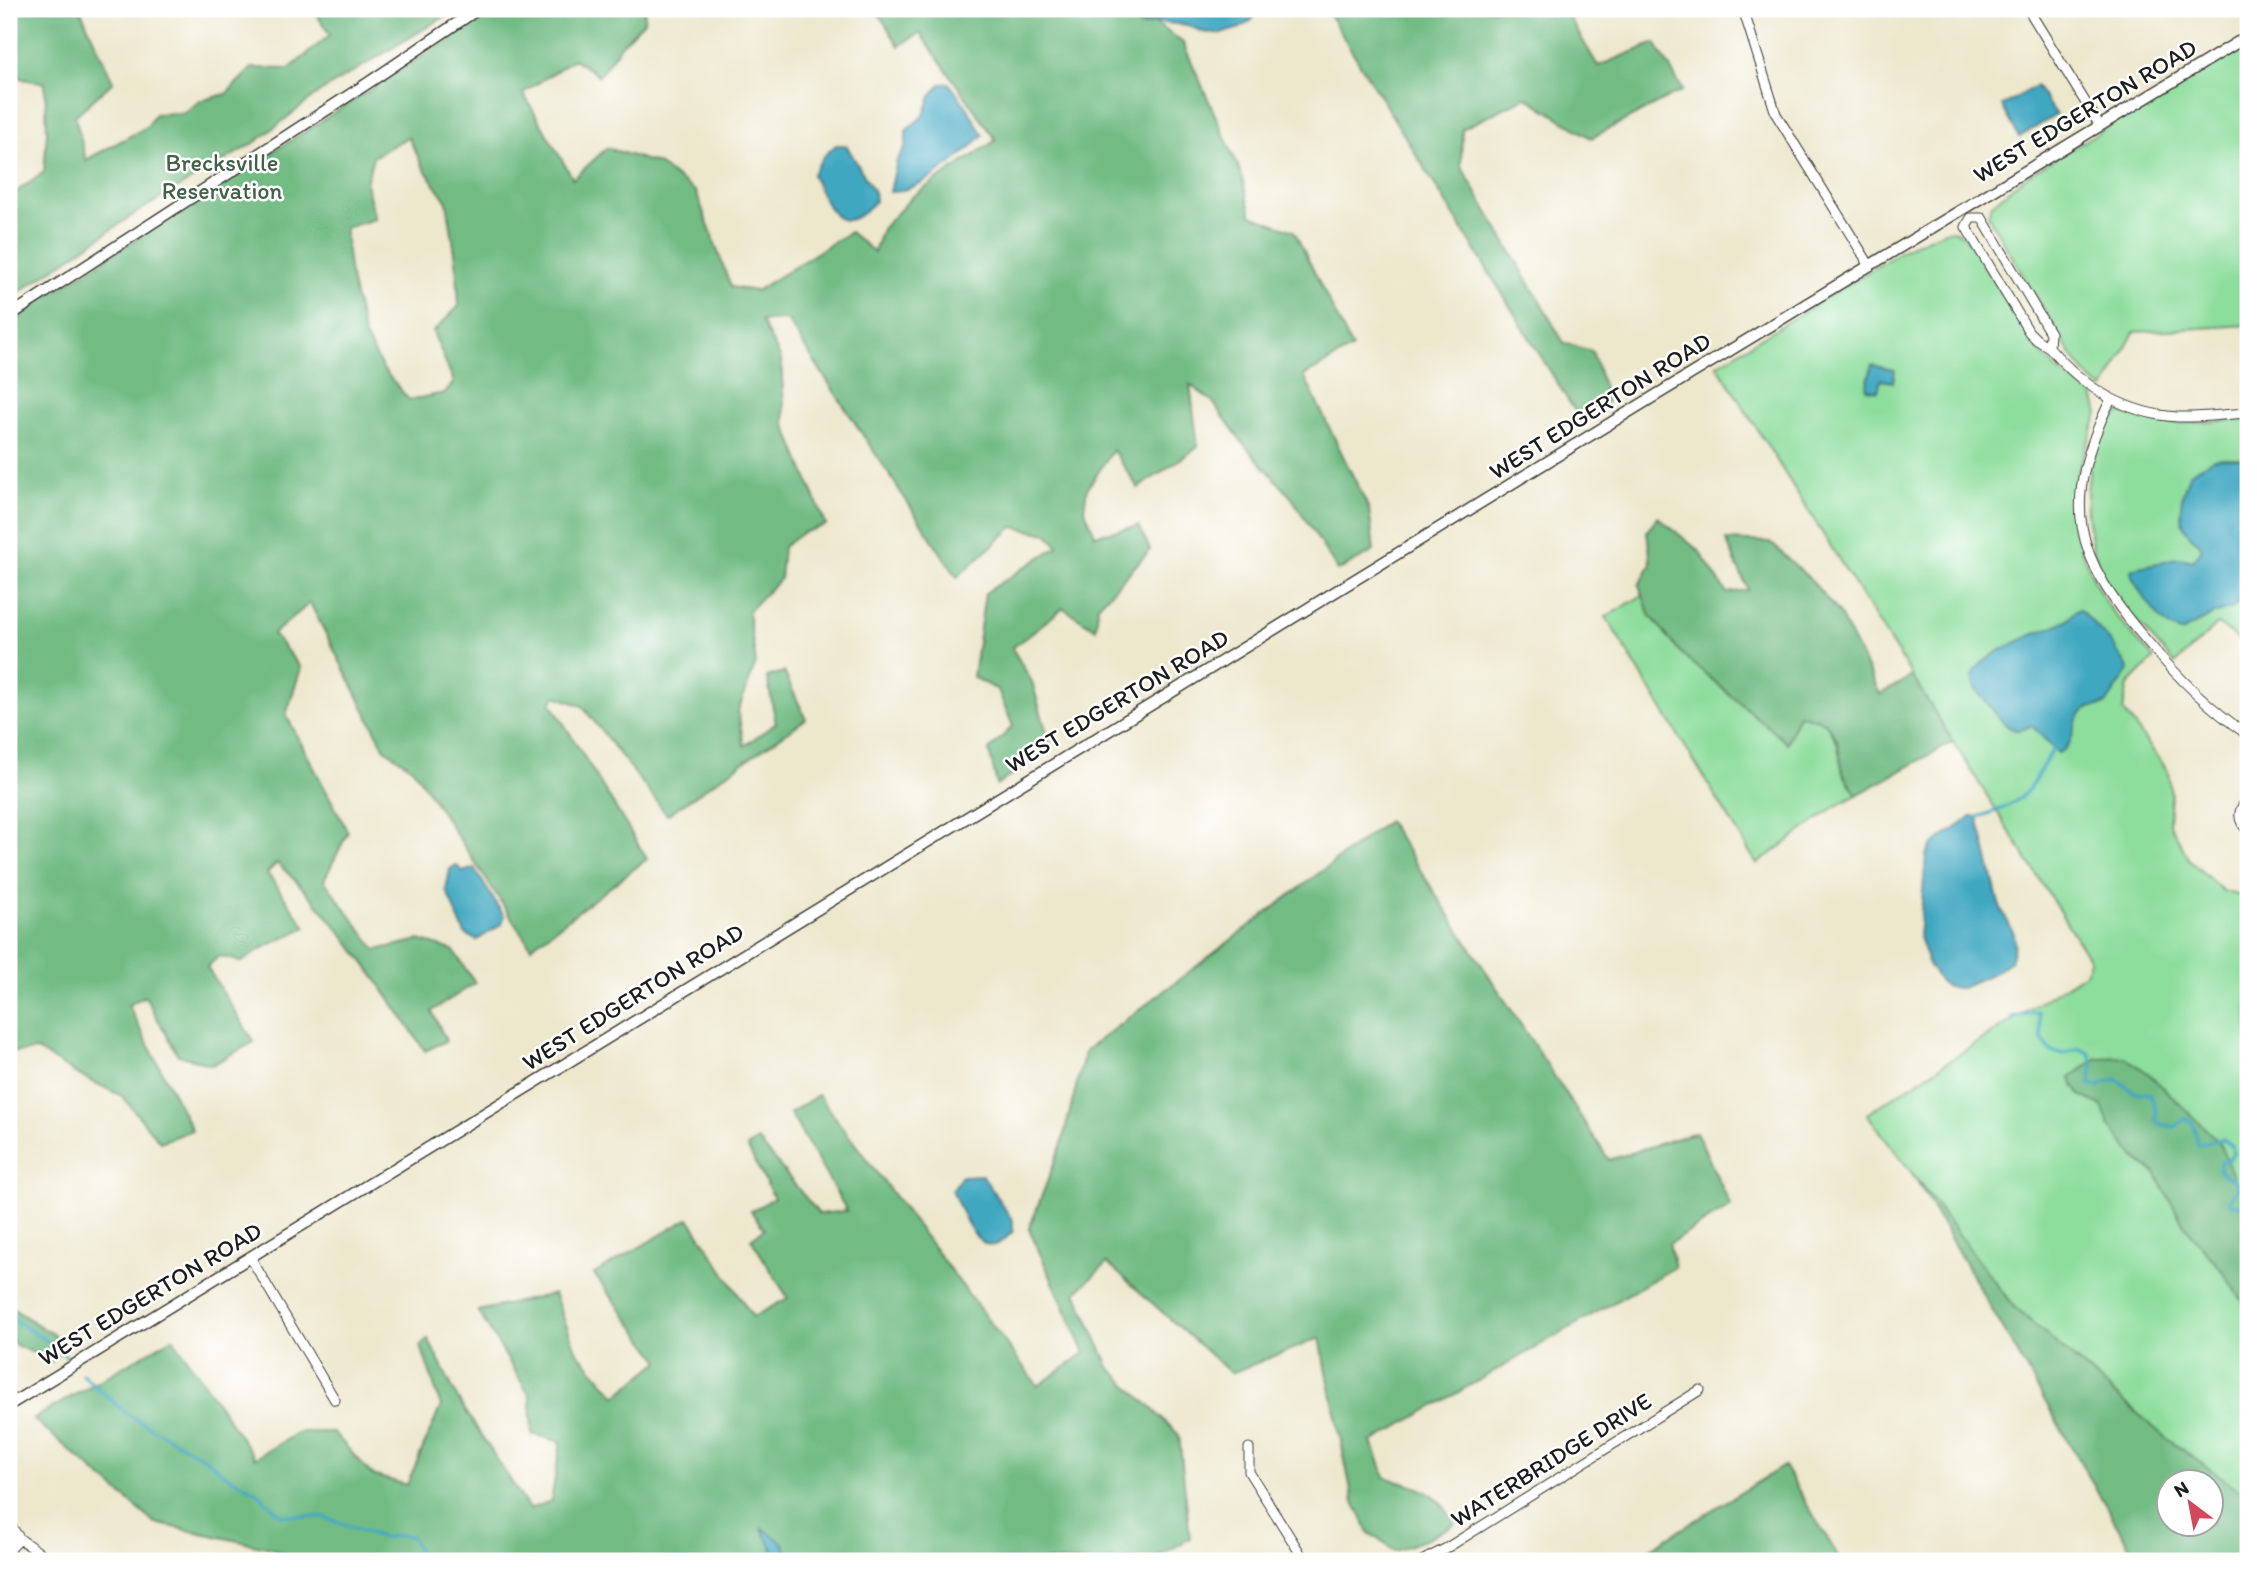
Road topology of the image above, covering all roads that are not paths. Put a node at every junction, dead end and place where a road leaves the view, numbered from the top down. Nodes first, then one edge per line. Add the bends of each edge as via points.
1 (478, 9) edge
2 (1742, 9) edge
3 (2028, 9) edge
4 (2248, 36) edge
5 (2100, 126) junction
6 (1968, 213) junction
7 (1870, 266) junction
8 (9, 316) edge
9 (2049, 347) junction
10 (2111, 399) junction
11 (2248, 413) edge
12 (2248, 735) edge
13 (2248, 801) edge
14 (2248, 830) edge
15 (250, 1257) junction
16 (1700, 1390) dead end
17 (335, 1400) dead end
18 (9, 1405) edge
19 (1249, 1448) dead end
20 (9, 1523) edge
21 (20, 1539) junction
22 (9, 1550) edge
23 (51, 1561) edge
24 (1304, 1561) edge
25 (1422, 1561) edge

1 - 8 street
2 - 7 street via 1776,114
3 - 5 street
4 - 5 street, WEST EDGERTON ROAD
5 - 6 street, WEST EDGERTON ROAD
6 - 7 street, WEST EDGERTON ROAD
6 - 9 street via 1966,227 2034,338
6 - 9 street via 1982,218 2050,332
7 - 15 street, WEST EDGERTON ROAD
9 - 10 street via 2079,378
10 - 11 street via 2152,414 2177,417
10 - 12 street via 2090,447 2081,484 2083,528 2093,567 2111,598 2165,663
13 - 14 street via 2240,816
15 - 17 street
15 - 18 street, WEST EDGERTON ROAD
16 - 25 street, WATERBRIDGE DRIVE
19 - 24 street via 1249,1472
20 - 21 street
21 - 22 street
21 - 23 street

